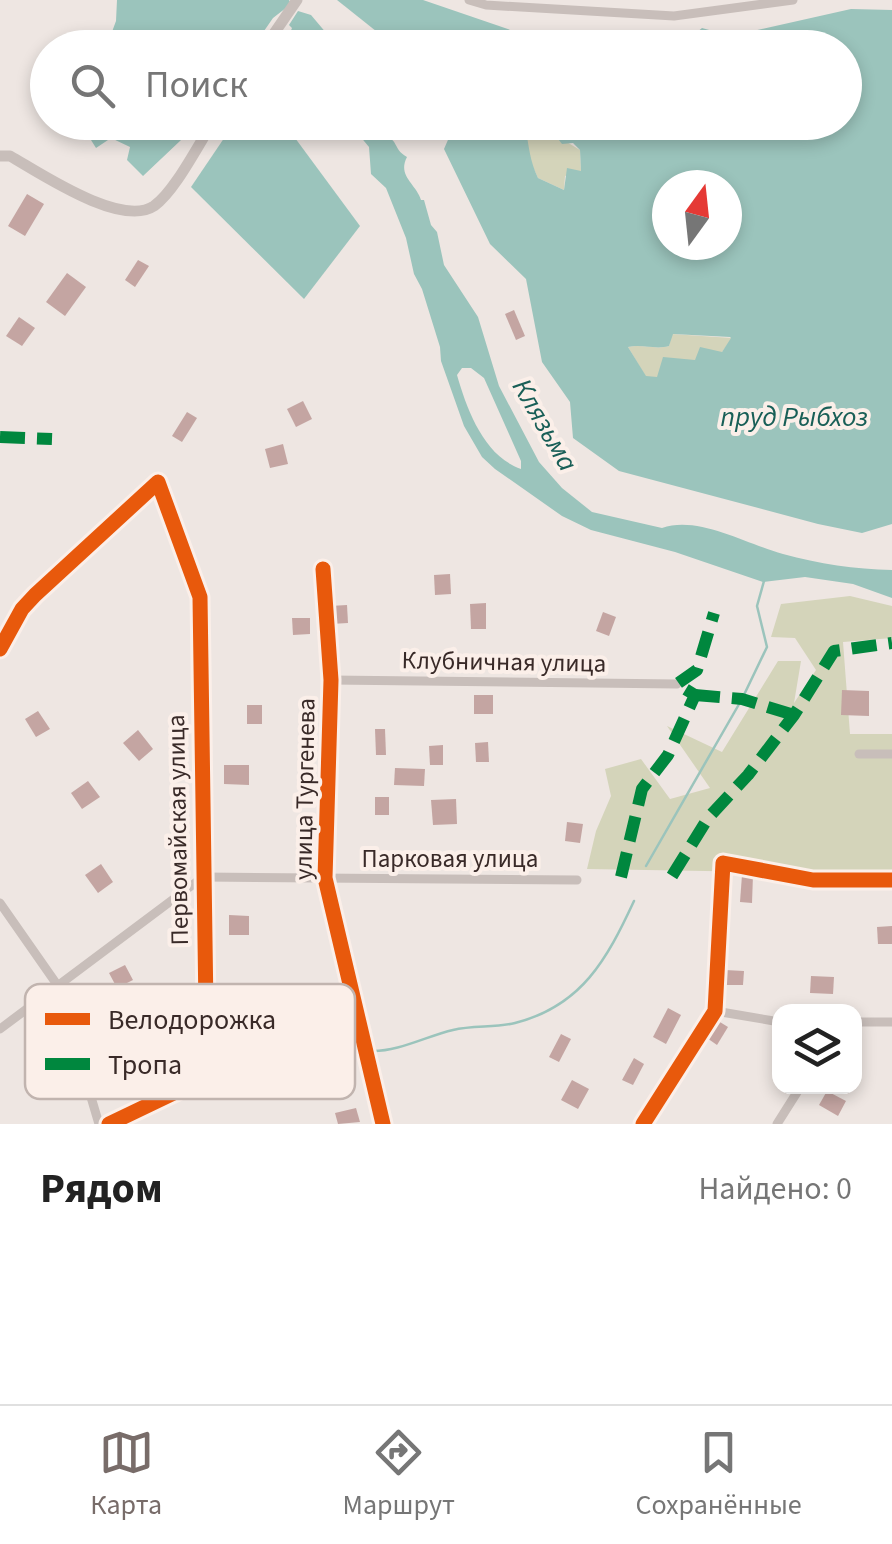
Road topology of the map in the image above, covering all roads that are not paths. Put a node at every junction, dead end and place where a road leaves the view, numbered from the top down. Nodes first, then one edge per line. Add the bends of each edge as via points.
1 (296, 0) edge
2 (469, 0) edge
3 (674, 0) edge
4 (793, 0) edge
5 (674, 16) junction
6 (275, 30) edge
7 (202, 140) edge
8 (0, 156) edge
9 (323, 569) dead end
10 (0, 648) edge
11 (331, 680) junction
12 (677, 684) dead end
13 (859, 754) dead end
14 (892, 754) edge
15 (202, 877) junction
16 (325, 878) junction
17 (577, 880) dead end
18 (892, 880) edge
19 (0, 904) edge
20 (57, 984) edge
21 (61, 984) edge
22 (205, 984) edge
23 (350, 984) edge
24 (355, 1007) edge
25 (715, 1010) junction
26 (25, 1011) edge
27 (772, 1021) edge
28 (862, 1022) edge
29 (892, 1022) edge
30 (0, 1030) edge
31 (796, 1094) edge
32 (92, 1099) edge
33 (161, 1099) edge
34 (99, 1124) edge
35 (109, 1124) edge
36 (383, 1124) edge
37 (643, 1124) edge
38 (777, 1124) edge

1 - 6 street
2 - 5 street
3 - 5 street
4 - 5 street
7 - 8 street via 162,199 150,209 125,212
9 - 11 street, улица Тургенева
10 - 15 street, Первомайская улица via 35,595 158,482 200,597
11 - 12 street, Клубничная улица
11 - 16 street, улица Тургенева
13 - 14 street
15 - 16 street, Парковая улица
15 - 21 street
15 - 22 street, Первомайская улица
16 - 17 street, Парковая улица
16 - 23 street, улица Тургенева
18 - 25 street via 813,880 723,863
19 - 20 street
24 - 36 street, улица Тургенева
25 - 27 street
25 - 37 street
26 - 30 street
28 - 29 street
31 - 38 street
32 - 34 street
33 - 35 street, Первомайская улица

